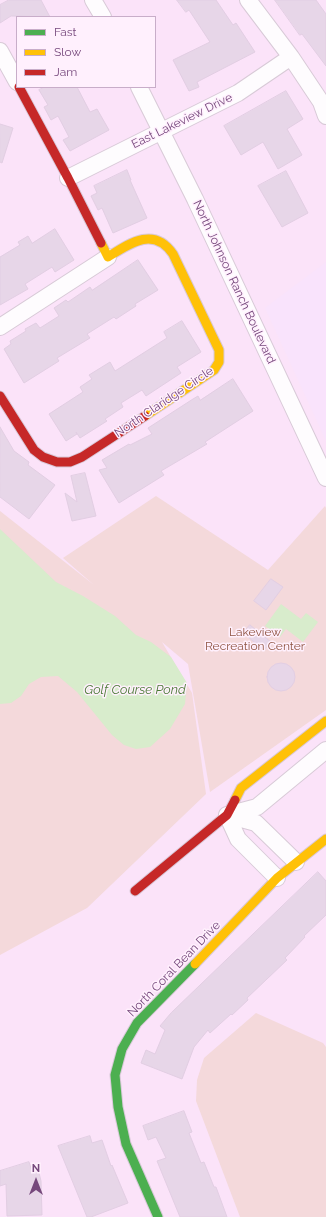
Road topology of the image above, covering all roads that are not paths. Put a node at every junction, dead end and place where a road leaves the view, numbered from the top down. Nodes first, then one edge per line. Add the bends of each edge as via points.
1 (93, 0) edge
2 (248, 0) edge
3 (102, 16) edge
4 (0, 51) edge
5 (291, 57) junction
6 (16, 80) edge
7 (20, 88) edge
8 (140, 88) edge
9 (326, 116) edge
10 (161, 131) junction
11 (68, 178) junction
12 (108, 257) junction
13 (0, 327) edge
14 (0, 396) edge
15 (326, 478) edge
16 (326, 721) edge
17 (326, 750) edge
18 (227, 815) junction
19 (326, 839) edge
20 (296, 862) junction
21 (277, 878) junction
22 (135, 891) dead end
23 (158, 1217) edge

1 - 3 street
2 - 5 street
4 - 6 street
5 - 9 street via 321,102
5 - 10 street, East Lakeview Drive via 238,93
7 - 11 street
8 - 10 street, North Johnson Ranch Boulevard
10 - 11 street, East Lakeview Drive
10 - 15 street, North Johnson Ranch Boulevard
11 - 12 street
12 - 13 street
12 - 14 street, North Claridge Circle via 135,241 147,239 163,244 174,254 219,350 219,362 214,370 82,457 70,462 56,462 34,450
16 - 18 street via 241,788
17 - 18 street via 257,807
18 - 20 street via 256,823
18 - 21 street via 238,839
18 - 22 street
19 - 20 street, North Coral Bean Drive
20 - 21 street, North Coral Bean Drive
21 - 23 street, North Coral Bean Drive via 137,1023 122,1049 115,1075 118,1107 126,1144

